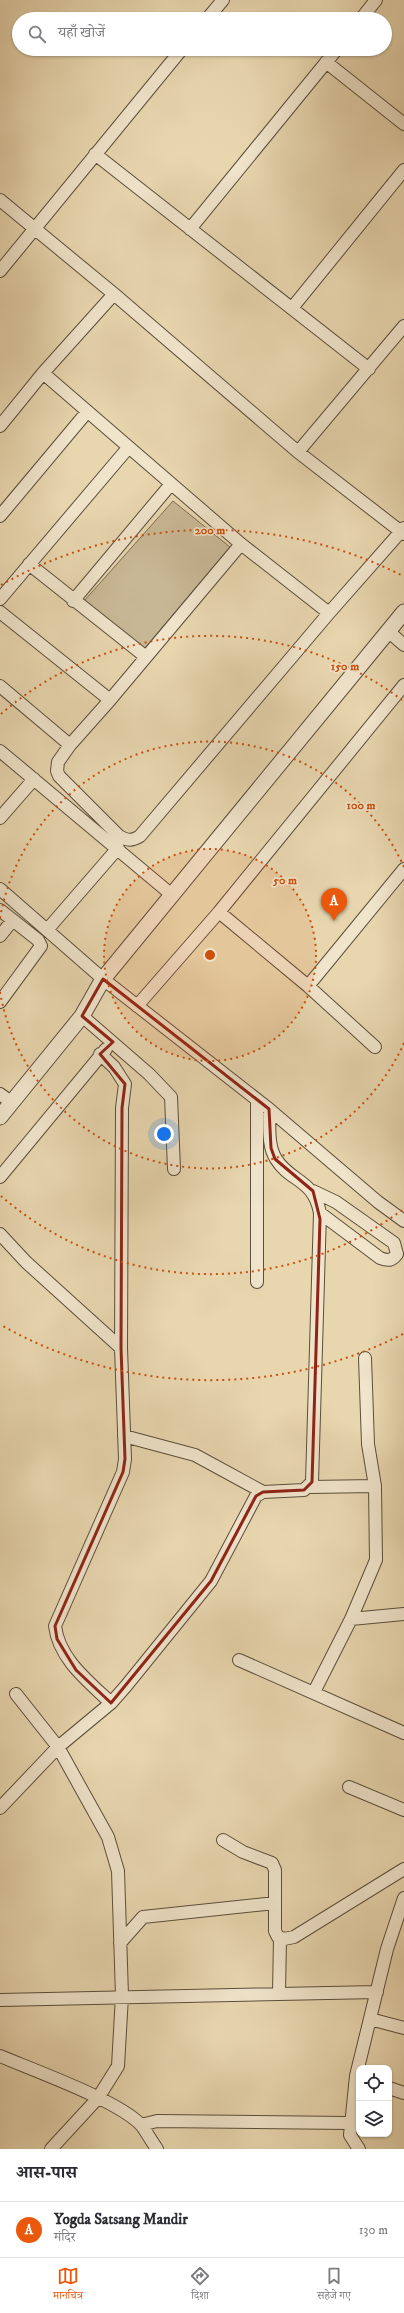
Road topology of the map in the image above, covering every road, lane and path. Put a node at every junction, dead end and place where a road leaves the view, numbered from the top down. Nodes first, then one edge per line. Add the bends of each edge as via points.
1 (222, 0) edge
2 (376, 0) edge
3 (213, 12) edge
4 (367, 12) edge
5 (176, 56) edge
6 (331, 56) edge
7 (326, 62) junction
8 (404, 124) edge
9 (95, 154) junction
10 (404, 170) edge
11 (0, 200) edge
12 (35, 228) junction
13 (190, 229) junction
14 (0, 271) edge
15 (114, 294) junction
16 (292, 308) junction
17 (404, 326) edge
18 (368, 369) junction
19 (43, 373) junction
20 (87, 412) junction
21 (0, 426) edge
22 (128, 448) junction
23 (298, 452) junction
24 (171, 484) junction
25 (0, 516) edge
26 (403, 531) edge
27 (241, 544) junction
28 (29, 564) junction
29 (0, 599) edge
30 (72, 601) junction
31 (0, 612) edge
32 (404, 612) edge
33 (329, 613) junction
34 (388, 631) junction
35 (404, 645) edge
36 (146, 657) junction
37 (404, 685) edge
38 (0, 686) edge
39 (110, 700) junction
40 (70, 745) junction
41 (0, 751) edge
42 (34, 779) junction
43 (0, 818) edge
44 (118, 848) junction
45 (404, 869) edge
46 (0, 889) edge
47 (172, 895) junction
48 (0, 910) edge
49 (219, 912) junction
50 (12, 921) junction
51 (47, 930) junction
52 (0, 936) edge
53 (102, 979) junction
54 (308, 986) junction
55 (0, 1002) edge
56 (137, 1006) junction
57 (82, 1016) junction
58 (112, 1042) junction
59 (375, 1047) dead end
60 (100, 1054) junction
61 (5, 1098) edge
62 (257, 1101) junction
63 (269, 1109) junction
64 (0, 1117) edge
65 (174, 1169) dead end
66 (0, 1177) edge
67 (312, 1191) junction
68 (320, 1213) junction
69 (404, 1221) edge
70 (0, 1234) edge
71 (257, 1282) dead end
72 (121, 1348) junction
73 (365, 1358) dead end
74 (124, 1436) junction
75 (375, 1486) junction
76 (309, 1487) junction
77 (263, 1492) junction
78 (404, 1614) edge
79 (351, 1619) junction
80 (239, 1660) dead end
81 (314, 1692) junction
82 (16, 1694) dead end
83 (111, 1703) junction
84 (404, 1733) edge
85 (58, 1747) junction
86 (349, 1787) dead end
87 (0, 1808) edge
88 (404, 1810) edge
89 (224, 1840) dead end
90 (404, 1869) edge
91 (404, 1898) edge
92 (275, 1903) junction
93 (401, 1916) edge
94 (280, 1938) junction
95 (120, 1943) junction
96 (377, 1992) junction
97 (279, 1994) junction
98 (122, 1996) junction
99 (0, 2000) edge
100 (370, 2019) junction
101 (404, 2028) edge
102 (0, 2056) edge
103 (360, 2065) edge
104 (356, 2083) edge
105 (392, 2089) edge
106 (404, 2093) edge
107 (98, 2098) junction
108 (350, 2123) junction
109 (141, 2125) junction
110 (51, 2149) edge
111 (157, 2149) edge
112 (359, 2149) edge

1 - 3 street
2 - 4 street
5 - 9 street
6 - 7 street
7 - 8 street
7 - 13 street
9 - 12 street
9 - 13 street
10 - 16 street
11 - 12 street
12 - 14 street
12 - 15 street
13 - 16 street
15 - 19 street
15 - 23 street
16 - 18 street
17 - 18 street
18 - 23 street
19 - 20 street
19 - 21 street
20 - 22 street
20 - 25 street
22 - 24 street
22 - 28 street
23 - 26 street
24 - 27 street
24 - 30 street
26 - 33 street
27 - 33 street
27 - 36 street
28 - 29 street
28 - 30 street
30 - 36 street
31 - 39 street
32 - 34 street
33 - 40 street via 134,840 119,836 59,776 58,762
34 - 35 street
34 - 47 street
36 - 39 street
37 - 49 street
38 - 40 street
39 - 40 street
41 - 42 street
42 - 43 street
42 - 44 street
44 - 47 street
44 - 51 street
45 - 54 street
46 - 51 street
47 - 53 street
48 - 50 street
49 - 54 street
49 - 56 street
50 - 52 street
50 - 55 street via 38,940 41,946
51 - 53 street
53 - 56 street
53 - 57 street
54 - 59 street
56 - 62 street
57 - 58 street
57 - 61 street
58 - 60 street
58 - 65 street via 171,1097
60 - 66 street
60 - 72 street via 114,1067 125,1084 122,1108
61 - 64 street
62 - 63 street
62 - 71 street
63 - 67 street via 271,1148 276,1158
63 - 69 street
67 - 68 street
67 - 68 street via 336,1202 394,1243 397,1254 393,1259 380,1258
68 - 76 street via 312,1482
70 - 72 street via 26,1262
72 - 74 street
73 - 75 street via 368,1444
74 - 77 street via 195,1456
74 - 83 street via 122,1472 55,1626 56,1639 76,1670
75 - 76 street
75 - 79 street via 376,1560
76 - 77 street via 304,1490
77 - 83 street via 252,1501 211,1581
78 - 79 street
79 - 81 street
80 - 81 street
81 - 84 street
82 - 85 street
83 - 85 street
85 - 87 street
85 - 95 street via 108,1837 115,1855 118,1871
86 - 88 street
89 - 92 street via 243,1852 272,1863 275,1870
90 - 94 street via 294,1937 284,1940
91 - 93 street
92 - 94 street via 275,1931
92 - 95 street via 143,1917
93 - 96 street
94 - 97 street
95 - 98 street
96 - 97 street
96 - 100 street
97 - 98 street
98 - 99 street
98 - 107 street via 118,2066
100 - 101 street
100 - 103 street
102 - 107 street
104 - 108 street
105 - 106 street
107 - 109 street via 121,2110
107 - 110 street
108 - 109 street via 158,2121
108 - 112 street via 350,2135
109 - 111 street

